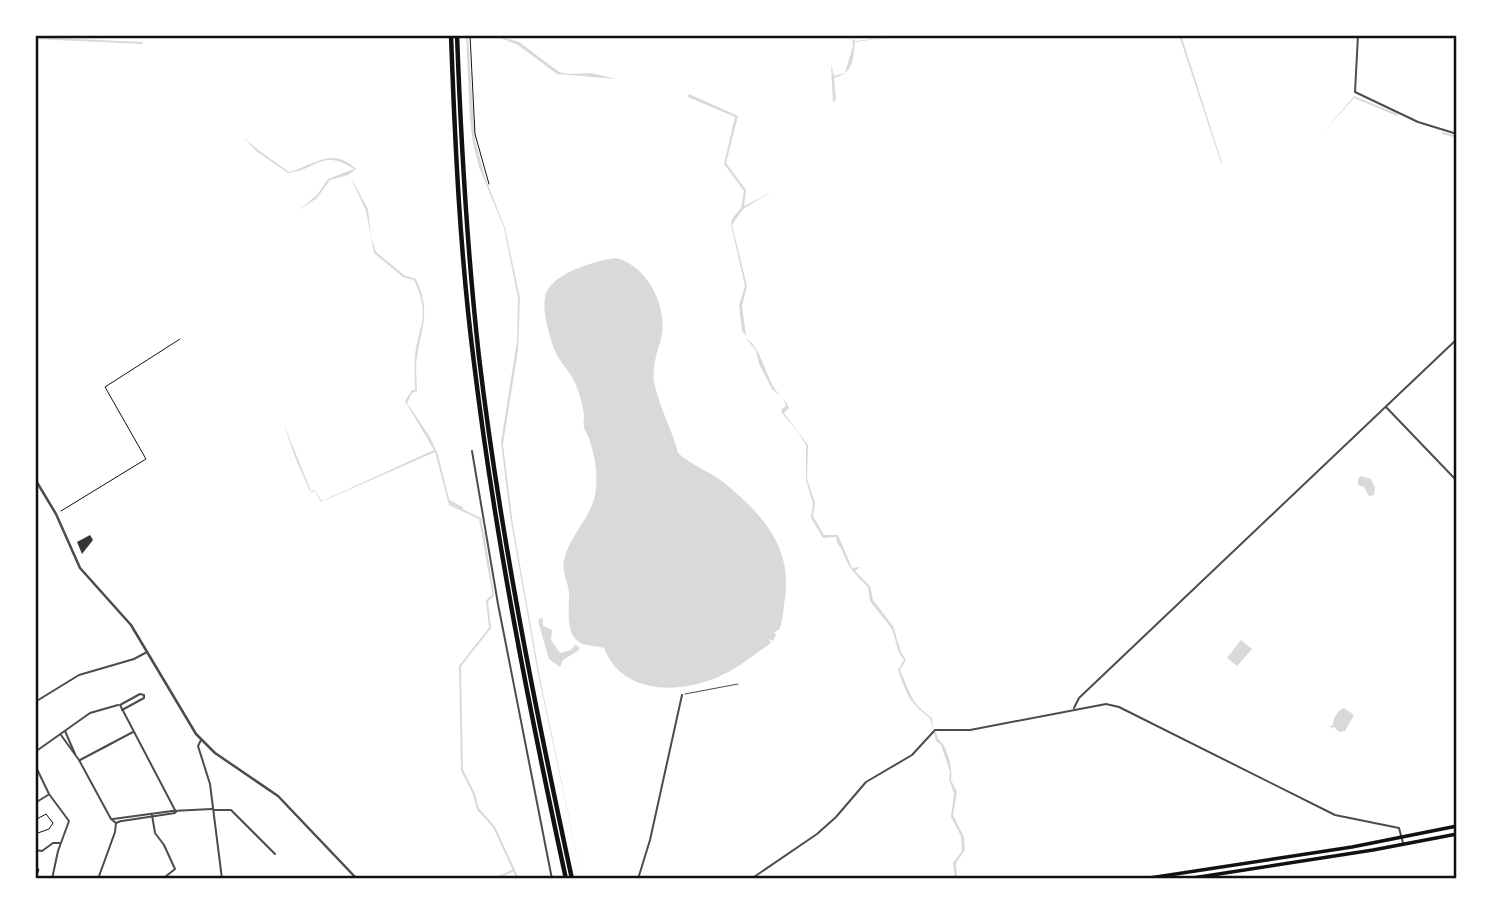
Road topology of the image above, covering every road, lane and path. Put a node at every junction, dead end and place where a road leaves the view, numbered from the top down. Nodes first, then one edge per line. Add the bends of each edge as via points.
1 (451, 35) edge
2 (457, 35) edge
3 (470, 35) edge
4 (1358, 35) edge
5 (1457, 134) edge
6 (489, 184) dead end
7 (180, 339) dead end
8 (1457, 339) edge
9 (1386, 407) junction
10 (471, 451) dead end
11 (35, 479) edge
12 (1457, 481) edge
13 (56, 514) junction
14 (148, 652) junction
15 (738, 684) dead end
16 (682, 695) joint
17 (35, 702) edge
18 (120, 705) junction
19 (1074, 709) junction
20 (122, 710) junction
21 (65, 731) junction
22 (134, 732) junction
23 (61, 735) junction
24 (201, 740) junction
25 (35, 752) edge
26 (76, 755) junction
27 (79, 760) junction
28 (35, 765) edge
29 (49, 794) junction
30 (35, 803) edge
31 (213, 809) junction
32 (176, 812) junction
33 (153, 815) junction
34 (111, 819) junction
35 (121, 819) junction
36 (35, 823) edge
37 (116, 823) junction
38 (1457, 826) edge
39 (35, 834) edge
40 (1456, 835) edge
41 (1402, 838) junction
42 (61, 843) junction
43 (1404, 844) junction
44 (35, 850) edge
45 (275, 854) dead end
46 (35, 864) edge
47 (1233, 865) junction
48 (1234, 871) junction
49 (35, 879) edge
50 (52, 879) edge
51 (97, 879) edge
52 (157, 879) edge
53 (222, 879) edge
54 (357, 879) edge
55 (552, 879) edge
56 (564, 879) edge
57 (572, 879) edge
58 (638, 879) edge
59 (751, 879) edge
60 (1143, 879) edge
61 (1186, 879) edge

1 - 56 highway via 460,221 480,413 517,639
2 - 57 highway via 466,220 486,412 516,601
3 - 6 path via 475,134
4 - 5 street via 1355,92 1418,122
7 - 13 path via 105,387 146,459
8 - 9 street
9 - 12 street
9 - 19 street via 1079,698
10 - 55 street
11 - 13 street
13 - 14 street via 80,568 131,625
14 - 17 street via 82,673
14 - 24 street
15 - 16 lane
16 - 58 street
18 - 20 street
18 - 20 street via 144,695
18 - 21 street via 96,710
19 - 41 street via 1106,704 1119,707 1335,815 1398,827
19 - 59 street via 970,730 935,730 912,755 866,782 817,834
20 - 22 street
21 - 23 street
21 - 26 street
22 - 27 street
22 - 32 street
23 - 25 street
23 - 26 street
24 - 31 street via 198,746
24 - 54 street via 278,796
26 - 27 street
27 - 34 street
28 - 29 street
29 - 30 street
29 - 42 street via 69,820
31 - 32 street
31 - 45 street via 231,810
31 - 53 street
32 - 33 street
33 - 35 street
33 - 52 street via 155,834 175,869
34 - 35 street
34 - 37 street
35 - 37 street
36 - 39 path via 46,814 53,823
37 - 51 street
38 - 41 main road
40 - 43 main road
41 - 43 street
41 - 47 main road
42 - 44 street
42 - 50 street
43 - 48 main road
46 - 49 path via 39,870
47 - 48 main road
47 - 60 main road
48 - 61 main road

